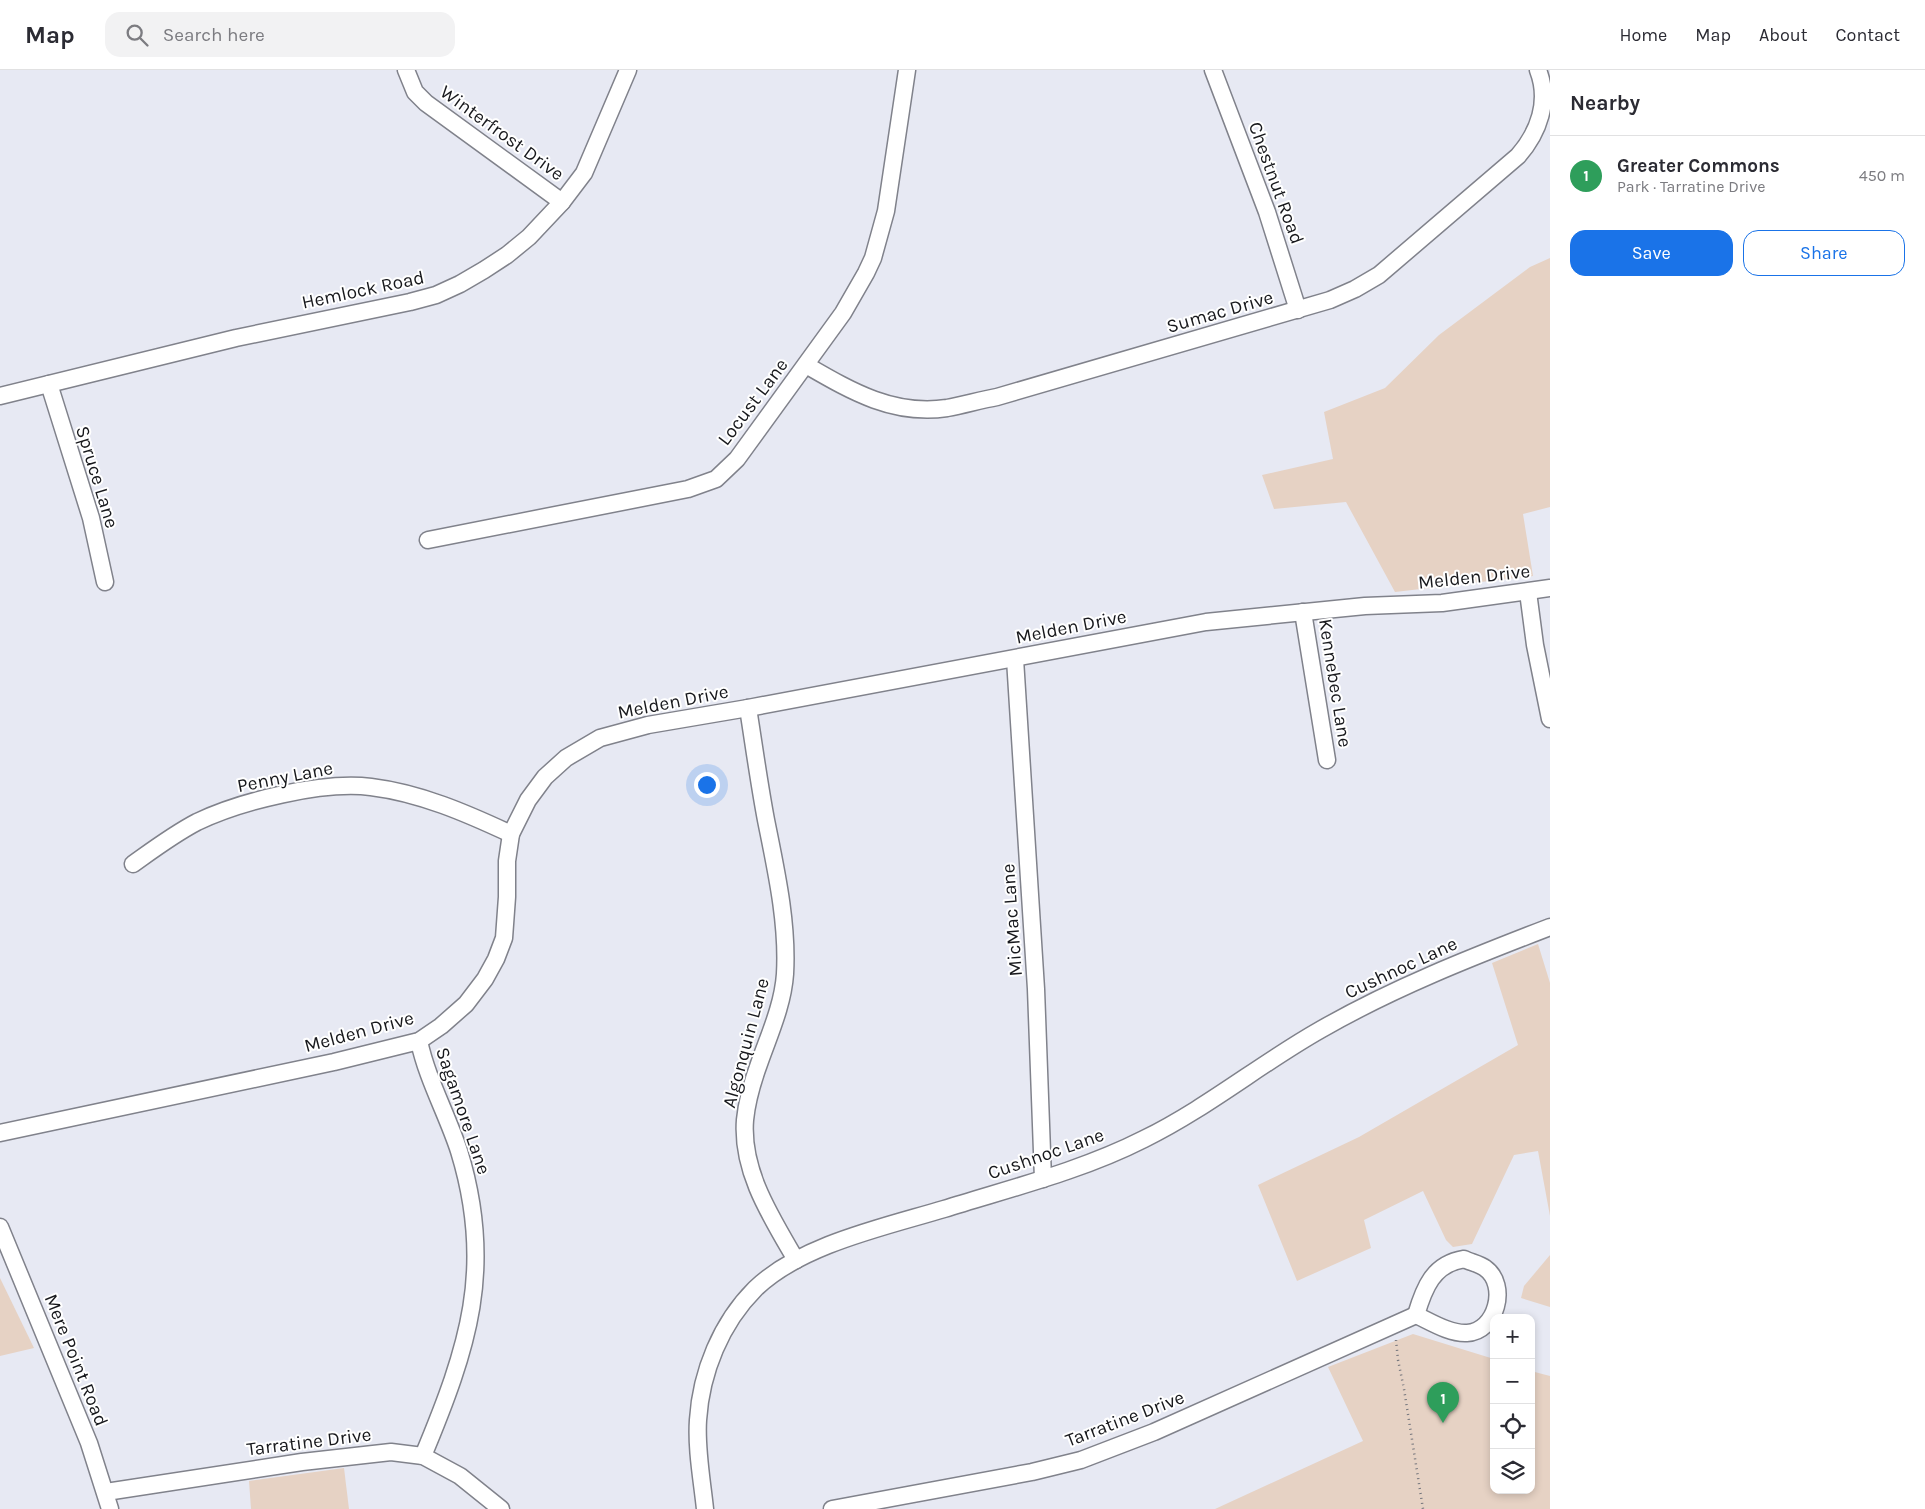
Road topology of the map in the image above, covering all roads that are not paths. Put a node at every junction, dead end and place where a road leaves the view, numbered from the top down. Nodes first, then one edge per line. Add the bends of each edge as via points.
1 (406, 70) edge
2 (628, 70) edge
3 (907, 70) edge
4 (1213, 70) edge
5 (1538, 70) edge
6 (562, 202) junction
7 (1298, 310) junction
8 (806, 365) junction
9 (49, 384) junction
10 (0, 396) edge
11 (428, 540) dead end
12 (105, 582) dead end
13 (1550, 588) edge
14 (1528, 592) junction
15 (1303, 612) junction
16 (1015, 659) junction
17 (748, 708) junction
18 (1550, 719) edge
19 (1327, 760) dead end
20 (511, 834) junction
21 (133, 864) dead end
22 (1550, 927) edge
23 (419, 1041) junction
24 (0, 1133) edge
25 (1043, 1178) junction
26 (0, 1227) edge
27 (796, 1260) junction
28 (1416, 1316) junction
29 (423, 1456) junction
30 (106, 1492) junction
31 (110, 1509) edge
32 (501, 1509) edge
33 (705, 1509) edge
34 (832, 1509) edge

1 - 6 street, Winterfrost Drive via 415,92 426,103
2 - 6 street, Hemlock Road via 584,173
3 - 8 street, Locust Lane via 886,210 873,258 843,313
4 - 7 street, Chestnut Road via 1267,212
5 - 7 street, Sumac Drive via 1544,96 1542,113 1536,130 1518,156 1379,275 1330,300
6 - 9 street, Hemlock Road via 507,255 436,295 201,346
7 - 8 street, Sumac Drive via 997,397 947,408 895,406 870,399
8 - 11 street, Locust Lane via 737,459 716,479 662,495
9 - 10 street, Hemlock Road
9 - 12 street, Spruce Lane via 91,518
13 - 14 street, Melden Drive
14 - 15 street, Melden Drive via 1442,603
14 - 18 street
15 - 16 street, Melden Drive via 1206,622
15 - 19 street, Kennebec Lane
16 - 17 street, Melden Drive
16 - 25 street, MicMac Lane via 1036,989
17 - 20 street, Melden Drive via 624,731 600,738 577,750 545,777 528,800
17 - 27 street, Algonquin Lane via 782,907 785,975 774,1023 751,1086 745,1138 751,1173
20 - 21 street, Penny Lane via 469,814 395,791 345,786 269,798 220,812 174,835
20 - 23 street, Melden Drive via 504,938 496,959 486,979 466,1004
22 - 25 street, Cushnoc Lane via 1459,962 1352,1012 1161,1130 1110,1155
23 - 24 street, Melden Drive
23 - 29 street, Sagamore Lane via 468,1181 476,1251 475,1287 462,1355
25 - 27 street, Cushnoc Lane via 862,1234
26 - 30 street, Mere Point Road
27 - 33 street, Cushnoc Lane via 766,1279 746,1299 727,1325 713,1354 702,1386 698,1422
28 - 28 street via 1432,1276 1452,1261 1464,1259 1485,1268 1494,1278 1497,1292 1495,1308 1489,1322 1480,1330 1458,1333
28 - 34 street, Tarratine Drive via 1154,1432 1081,1460
29 - 30 street, Tarratine Drive via 391,1452 302,1462
29 - 32 street, Tarratine Drive via 460,1476
30 - 31 street, Mere Point Road

